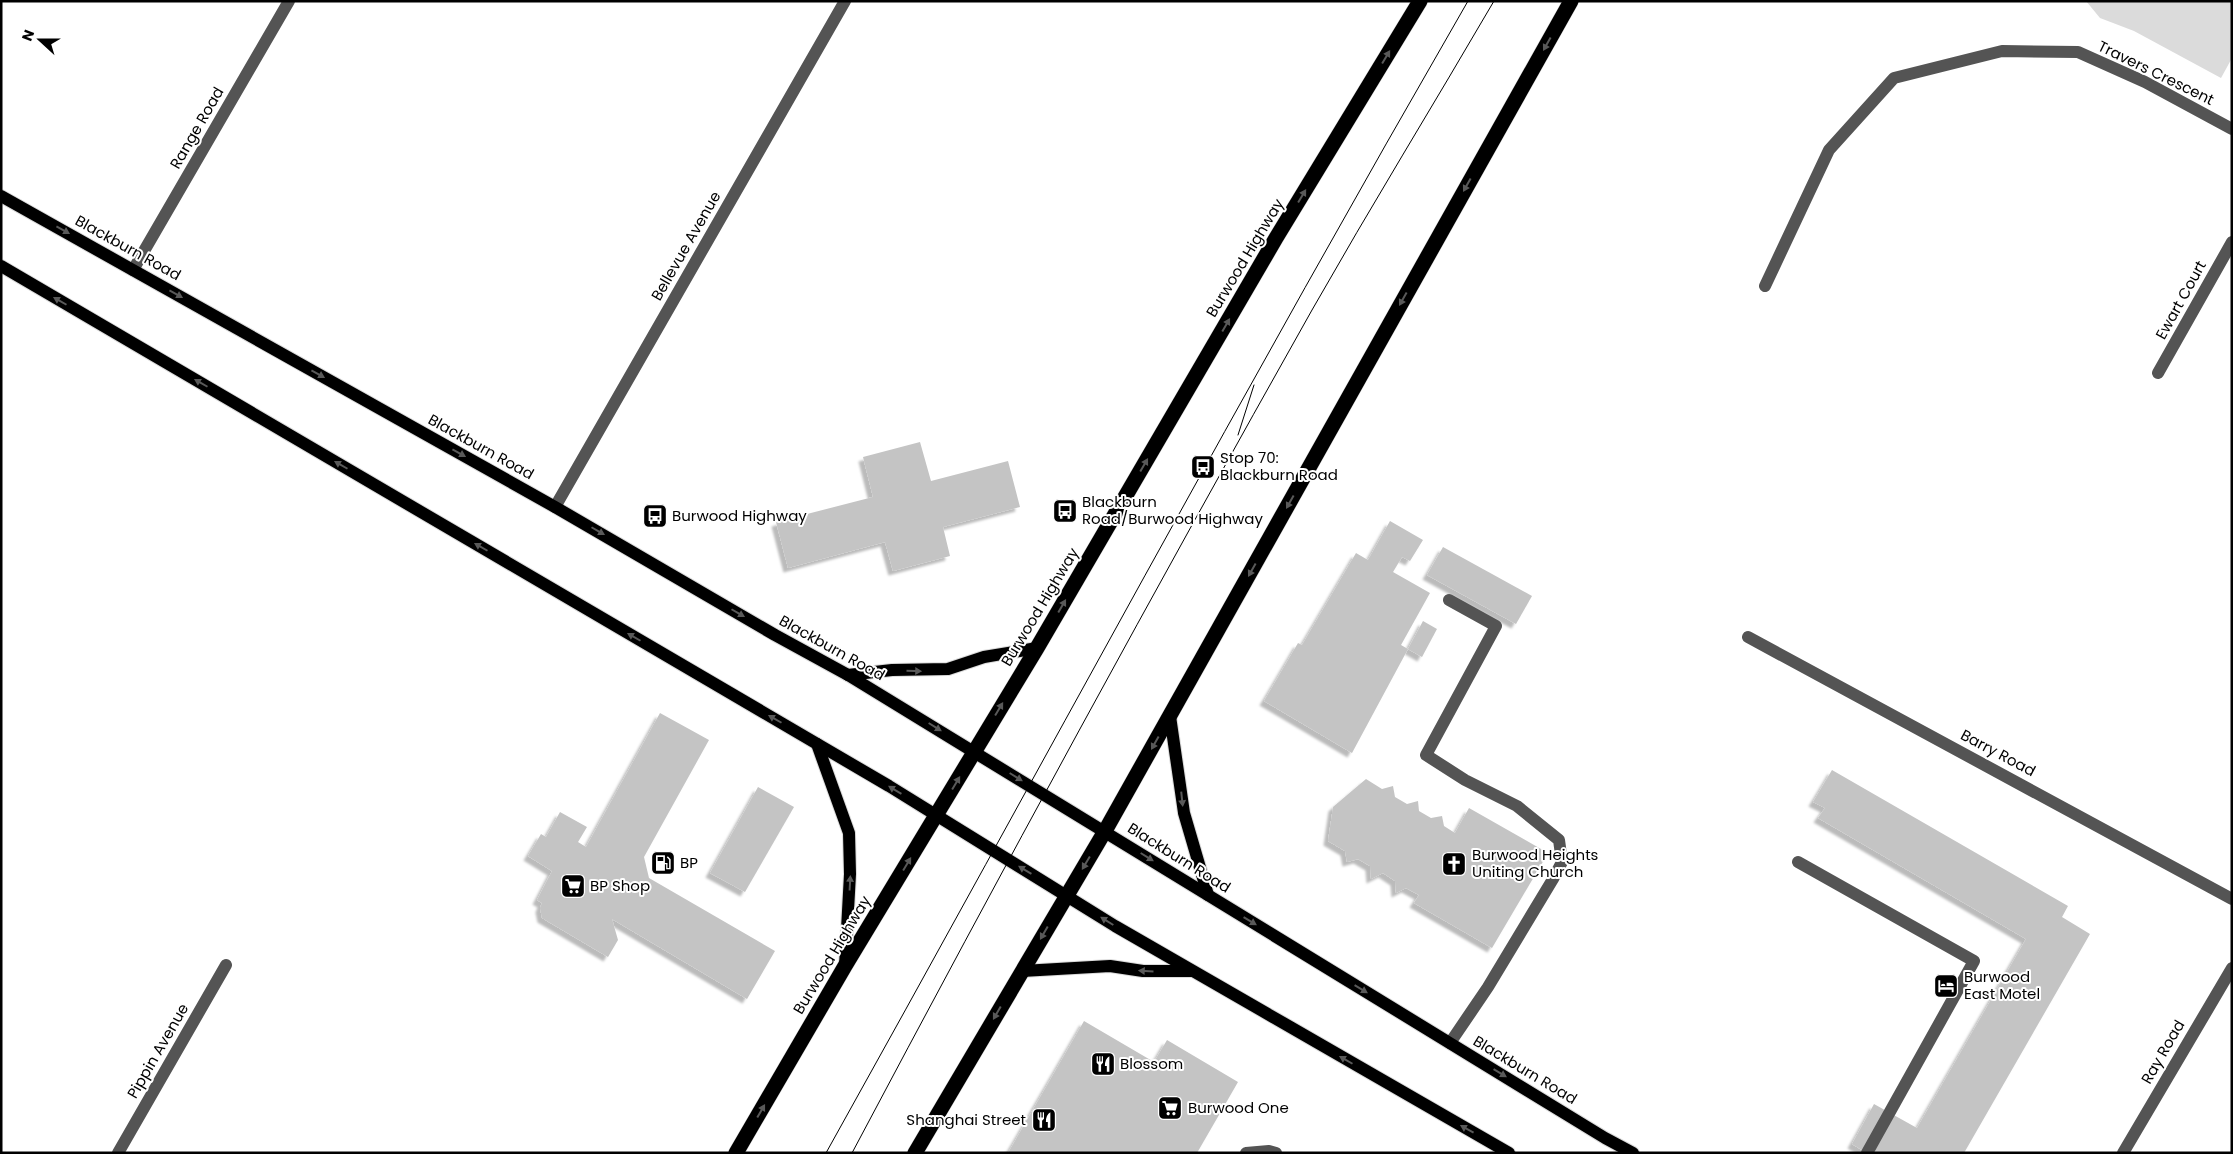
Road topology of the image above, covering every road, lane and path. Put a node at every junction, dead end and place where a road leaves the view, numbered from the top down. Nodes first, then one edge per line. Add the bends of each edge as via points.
1 (289, 1) edge
2 (845, 1) edge
3 (1420, 1) edge
4 (1571, 1) edge
5 (2232, 130) edge
6 (1, 196) edge
7 (2232, 242) edge
8 (1, 266) edge
9 (133, 270) junction
10 (1765, 286) dead end
11 (2158, 373) dead end
12 (556, 507) junction
13 (1449, 600) dead end
14 (1748, 637) dead end
15 (1037, 648) junction
16 (848, 675) junction
17 (1170, 716) junction
18 (817, 744) junction
19 (975, 751) junction
20 (936, 815) junction
21 (1105, 831) junction
22 (1798, 862) dead end
23 (1066, 895) junction
24 (1208, 895) junction
25 (2232, 899) edge
26 (226, 965) dead end
27 (845, 966) junction
28 (2232, 968) edge
29 (1022, 971) junction
30 (1195, 971) junction
31 (1450, 1043) junction
32 (118, 1153) edge
33 (736, 1153) edge
34 (915, 1153) edge
35 (1246, 1153) edge
36 (1276, 1153) edge
37 (1509, 1153) edge
38 (1633, 1153) edge
39 (1868, 1153) edge
40 (2123, 1153) edge

1 - 9 street, Range Road
2 - 12 street, Bellevue Avenue
15 -> 3 highway, Burwood Highway via 1276,238
4 -> 17 highway
5 - 10 street, Travers Crescent via 2145,82 2078,52 2002,51 1894,78 1829,150
6 -> 9 main road, Blackburn Road
7 - 11 street, Ewart Court
18 -> 8 main road
9 -> 12 main road, Blackburn Road
12 -> 16 main road, Blackburn Road
13 - 31 street via 1496,626 1426,756 1517,806 1559,840 1562,862 1504,961
14 - 25 street, Barry Road
16 -> 15 main road via 948,669 984,656
19 -> 15 highway, Burwood Highway
16 -> 19 main road, Blackburn Road
17 -> 21 highway
17 -> 24 main road via 1184,814
20 -> 18 main road
27 -> 18 main road via 849,833
20 -> 19 highway, Burwood Highway
19 -> 21 main road, Blackburn Road
23 -> 20 main road
27 -> 20 highway, Burwood Highway
21 -> 23 highway
21 -> 24 main road, Blackburn Road
22 - 39 street via 1974,961
23 -> 29 highway
30 -> 23 main road
24 -> 31 main road, Blackburn Road
26 - 32 street, Pippin Avenue
33 -> 27 highway, Burwood Highway
28 - 40 street, Ray Road
30 -> 29 main road via 1143,971 1110,966
29 -> 34 highway
37 -> 30 main road
31 -> 38 main road, Blackburn Road
35 - 36 street via 1269,1150

